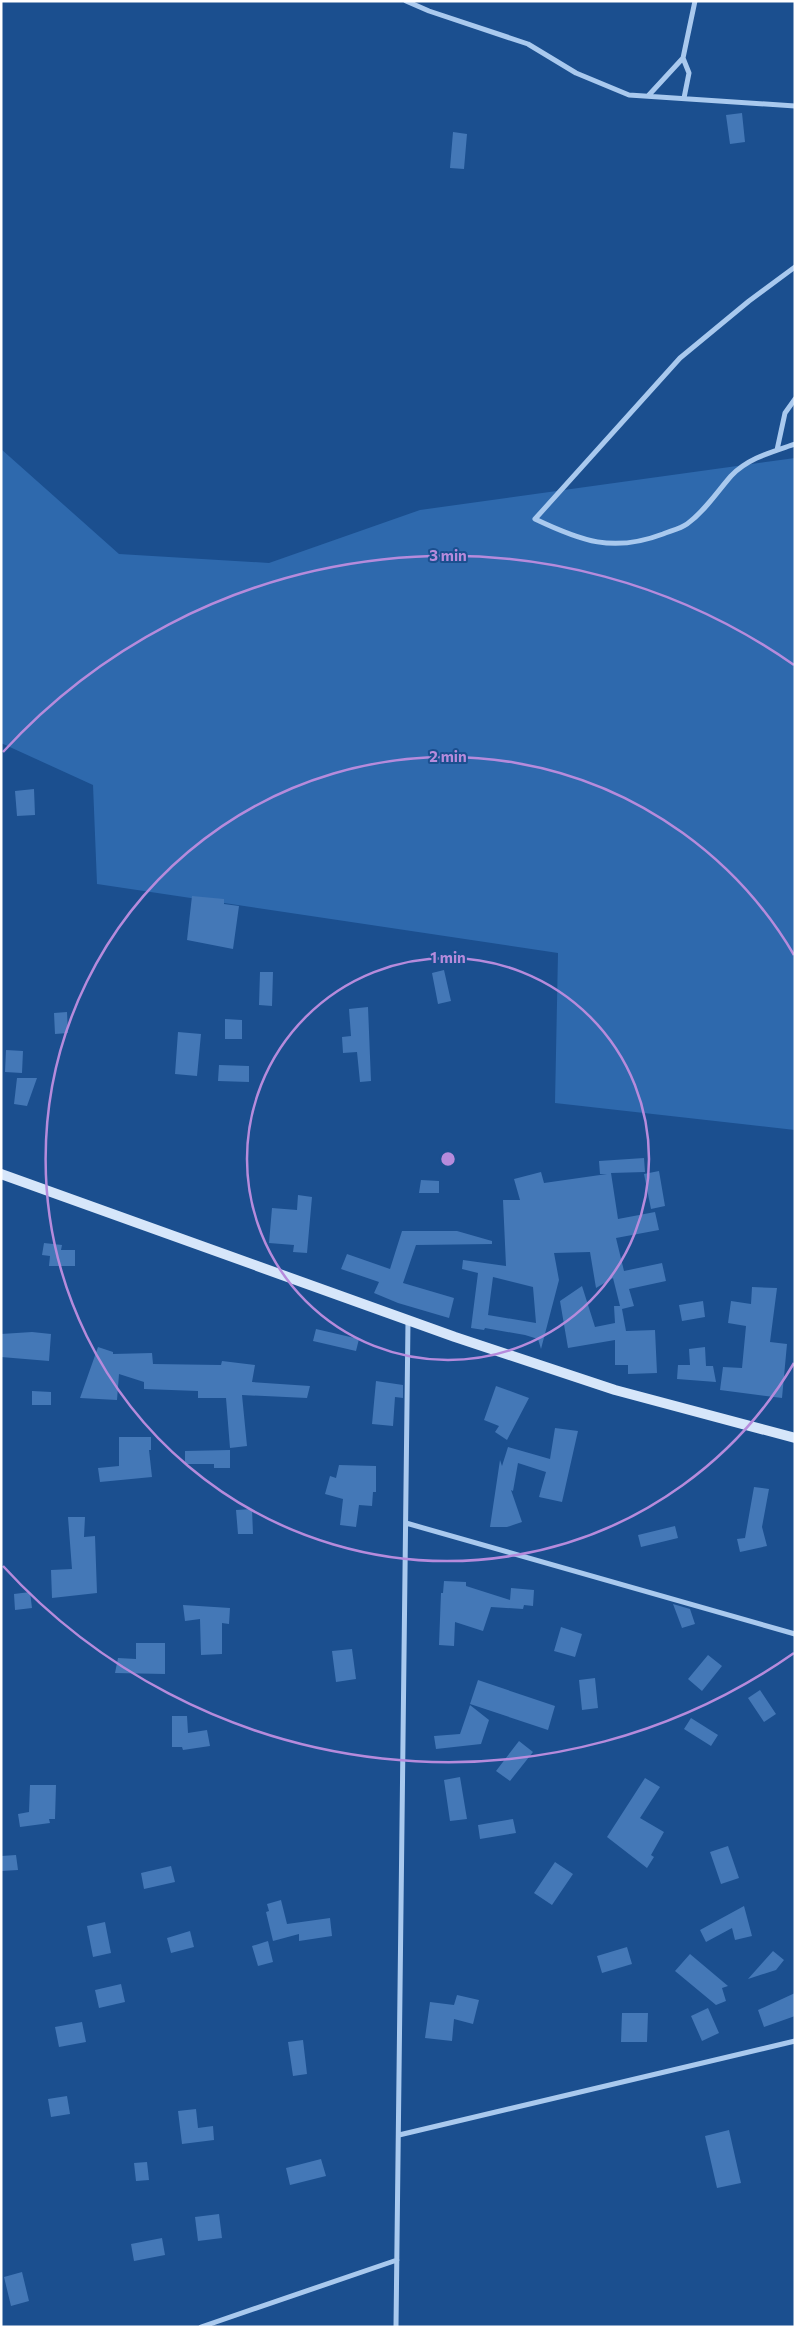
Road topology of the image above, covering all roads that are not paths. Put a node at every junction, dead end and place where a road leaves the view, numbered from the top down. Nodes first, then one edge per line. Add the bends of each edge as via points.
1 (406, 1) edge
2 (695, 1) edge
3 (683, 58) junction
4 (648, 96) junction
5 (684, 98) junction
6 (795, 106) edge
7 (795, 267) edge
8 (795, 399) edge
9 (795, 444) edge
10 (777, 450) junction
11 (1, 1174) edge
12 (408, 1321) junction
13 (795, 1438) edge
14 (406, 1524) junction
15 (795, 1634) edge
16 (795, 2041) edge
17 (399, 2135) junction
18 (397, 2260) junction
19 (201, 2327) edge
20 (396, 2327) edge

1 - 4 street via 528,44 576,73 628,95
2 - 3 street
3 - 4 street
3 - 5 street via 689,73
4 - 5 street
5 - 6 street
7 - 10 street via 748,301 680,358 535,519 568,535 615,545 647,540 686,525 708,505 732,475 755,457
8 - 10 street via 785,413
9 - 10 street
11 - 12 main road
12 - 13 main road via 615,1390
12 - 14 street
14 - 15 street
14 - 17 street
16 - 17 street
17 - 18 street
18 - 19 street
18 - 20 street

